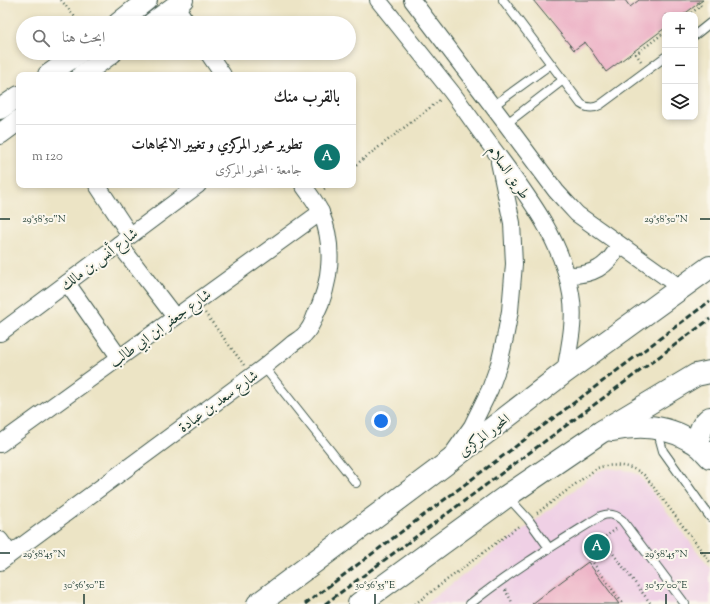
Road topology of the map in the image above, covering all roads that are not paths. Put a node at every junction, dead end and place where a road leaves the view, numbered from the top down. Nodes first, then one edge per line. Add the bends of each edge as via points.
1 (147, 0) edge
2 (378, 0) edge
3 (412, 0) edge
4 (503, 0) edge
5 (180, 3) edge
6 (127, 16) edge
7 (162, 16) edge
8 (185, 16) edge
9 (710, 24) edge
10 (698, 32) edge
11 (662, 59) edge
12 (69, 60) edge
13 (102, 60) edge
14 (213, 60) edge
15 (551, 64) junction
16 (52, 72) edge
17 (86, 72) edge
18 (221, 72) edge
19 (563, 80) junction
20 (16, 98) edge
21 (493, 106) junction
22 (0, 109) edge
23 (16, 122) edge
24 (506, 124) junction
25 (0, 134) edge
26 (497, 155) junction
27 (99, 188) edge
28 (194, 188) edge
29 (305, 188) edge
30 (321, 212) junction
31 (125, 240) junction
32 (619, 245) junction
33 (710, 267) edge
34 (567, 275) junction
35 (67, 283) junction
36 (681, 289) junction
37 (175, 317) junction
38 (0, 333) edge
39 (119, 357) junction
40 (258, 371) junction
41 (565, 372) junction
42 (710, 372) edge
43 (710, 418) edge
44 (662, 428) junction
45 (601, 432) junction
46 (0, 444) edge
47 (704, 451) edge
48 (443, 466) junction
49 (356, 483) dead end
50 (507, 496) junction
51 (710, 517) edge
52 (0, 540) edge
53 (549, 548) junction
54 (5, 558) edge
55 (258, 604) edge
56 (359, 604) edge
57 (470, 604) edge
58 (685, 604) edge

1 - 6 street
2 - 26 street, طريق السلام via 451,91
3 - 21 street, طريق السلام
4 - 15 lane
5 - 7 street
5 - 8 street
9 - 10 lane
11 - 19 lane via 593,108 581,104
12 - 16 street
13 - 17 street
14 - 18 street
15 - 19 lane
15 - 21 lane
19 - 24 lane
20 - 22 street
21 - 24 street, طريق السلام
23 - 25 street
24 - 32 street, طريق السلام via 556,191 577,214
26 - 34 street, طريق السلام via 550,234
26 - 48 street via 512,223 514,264 510,311 499,364 490,389 472,426
27 - 31 street
28 - 31 street, شارع أنس بن مالك
29 - 30 street, شارع سعد بن عبادة
30 - 37 street, شارع جعفر ابن ابي طالب
30 - 40 street, شارع سعد بن عبادة via 329,246 327,286 321,305 305,334
31 - 35 street, شارع أنس بن مالك
31 - 37 street
32 - 34 street via 611,259 598,269 583,274
32 - 36 street, طريق السلام
33 - 36 main road, المحور المركزى
34 - 41 street, طريق السلام via 573,316
35 - 38 street, شارع أنس بن مالك
35 - 39 street
36 - 41 main road, المحور المركزى
37 - 39 street, شارع جعفر ابن ابي طالب
39 - 46 street, شارع جعفر ابن ابي طالب
40 - 49 lane
40 - 54 street, شارع سعد بن عبادة
41 - 48 main road, المحور المركزى
42 - 45 main road via 696,375
43 - 47 main road via 702,426 698,439
44 - 45 main road via 642,426
44 - 47 main road via 681,435
44 - 51 lane via 660,440 663,451
45 - 50 main road
48 - 55 main road, المحور المركزى
50 - 53 lane
50 - 56 main road
52 - 54 street
53 - 57 lane
53 - 58 lane via 601,516 614,514 625,523

